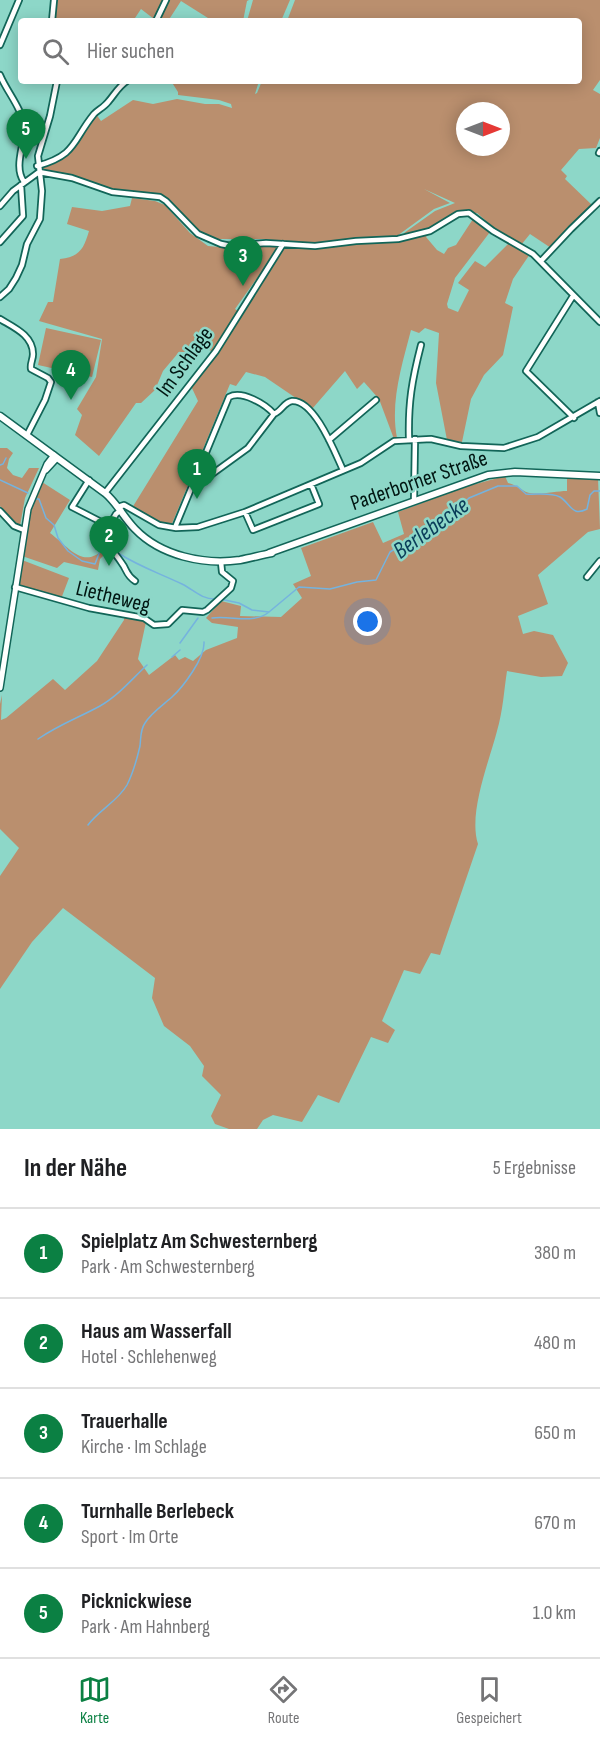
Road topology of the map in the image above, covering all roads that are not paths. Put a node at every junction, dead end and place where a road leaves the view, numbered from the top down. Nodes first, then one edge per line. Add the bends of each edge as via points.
1 (20, 0) edge
2 (54, 0) edge
3 (166, 0) edge
4 (52, 18) edge
5 (157, 18) edge
6 (0, 45) edge
7 (0, 75) edge
8 (56, 84) edge
9 (123, 84) edge
10 (38, 169) junction
11 (23, 183) junction
12 (600, 201) edge
13 (0, 206) edge
14 (0, 242) edge
15 (283, 244) junction
16 (541, 261) junction
17 (573, 296) junction
18 (0, 297) edge
19 (0, 319) edge
20 (600, 322) edge
21 (421, 345) dead end
22 (376, 400) dead end
23 (599, 402) edge
24 (600, 413) edge
25 (274, 414) junction
26 (0, 416) edge
27 (573, 418) junction
28 (27, 435) junction
29 (409, 439) junction
30 (415, 439) junction
31 (329, 440) junction
32 (55, 456) junction
33 (344, 470) junction
34 (600, 476) edge
35 (88, 480) junction
36 (310, 484) junction
37 (193, 486) junction
38 (105, 493) junction
39 (414, 501) junction
40 (120, 508) junction
41 (0, 511) edge
42 (245, 512) junction
43 (109, 526) junction
44 (176, 528) junction
45 (24, 530) junction
46 (600, 561) edge
47 (221, 562) junction
48 (587, 577) dead end
49 (135, 581) dead end
50 (15, 587) junction
51 (2, 661) edge
52 (0, 688) edge

1 - 6 street
2 - 4 street
3 - 5 street
7 - 11 street via 22,120
8 - 10 street via 39,148
9 - 10 street via 94,115 76,143
10 - 11 street
10 - 15 street via 112,192 160,197 198,234 221,244
10 - 18 street via 42,191 40,219 16,278
11 - 13 street
11 - 14 street via 23,216
12 - 16 street
15 - 16 street via 315,246 409,237 430,231 463,212
15 - 38 street, Im Schlage via 216,351
16 - 17 street
17 - 20 street
17 - 27 street via 526,371
19 - 28 street via 25,334 33,354 31,369 51,382
21 - 29 street via 408,406
22 - 31 street
23 - 24 street
23 - 27 street
25 - 31 street via 287,403 299,402 313,412
25 - 37 street via 248,448
25 - 37 street via 245,396 229,397
26 - 28 main road, Paderborner Straße
27 - 30 street via 538,437 504,448
28 - 32 main road, Paderborner Straße
29 - 30 street
29 - 33 street via 394,441
30 - 39 street
31 - 33 street
32 - 35 main road, Paderborner Straße
32 - 45 street via 47,464 32,497
33 - 36 street
34 - 39 main road, Paderborner Straße via 503,472
35 - 38 main road, Paderborner Straße
35 - 43 street via 72,507
36 - 42 street
36 - 42 street via 319,504 253,530
37 - 44 street
38 - 40 main road, Paderborner Straße
39 - 47 main road, Paderborner Straße via 269,553
40 - 43 street
40 - 44 street via 124,505 159,525
40 - 47 main road, Paderborner Straße via 134,528 158,546 196,559
41 - 45 street via 14,526
42 - 44 street via 198,527
43 - 49 street via 109,547
45 - 50 street
46 - 48 street
47 - 50 street, Lietheweg via 223,573 233,584 203,612 182,610 168,624 154,625 144,618 60,601
50 - 51 street
51 - 52 street

